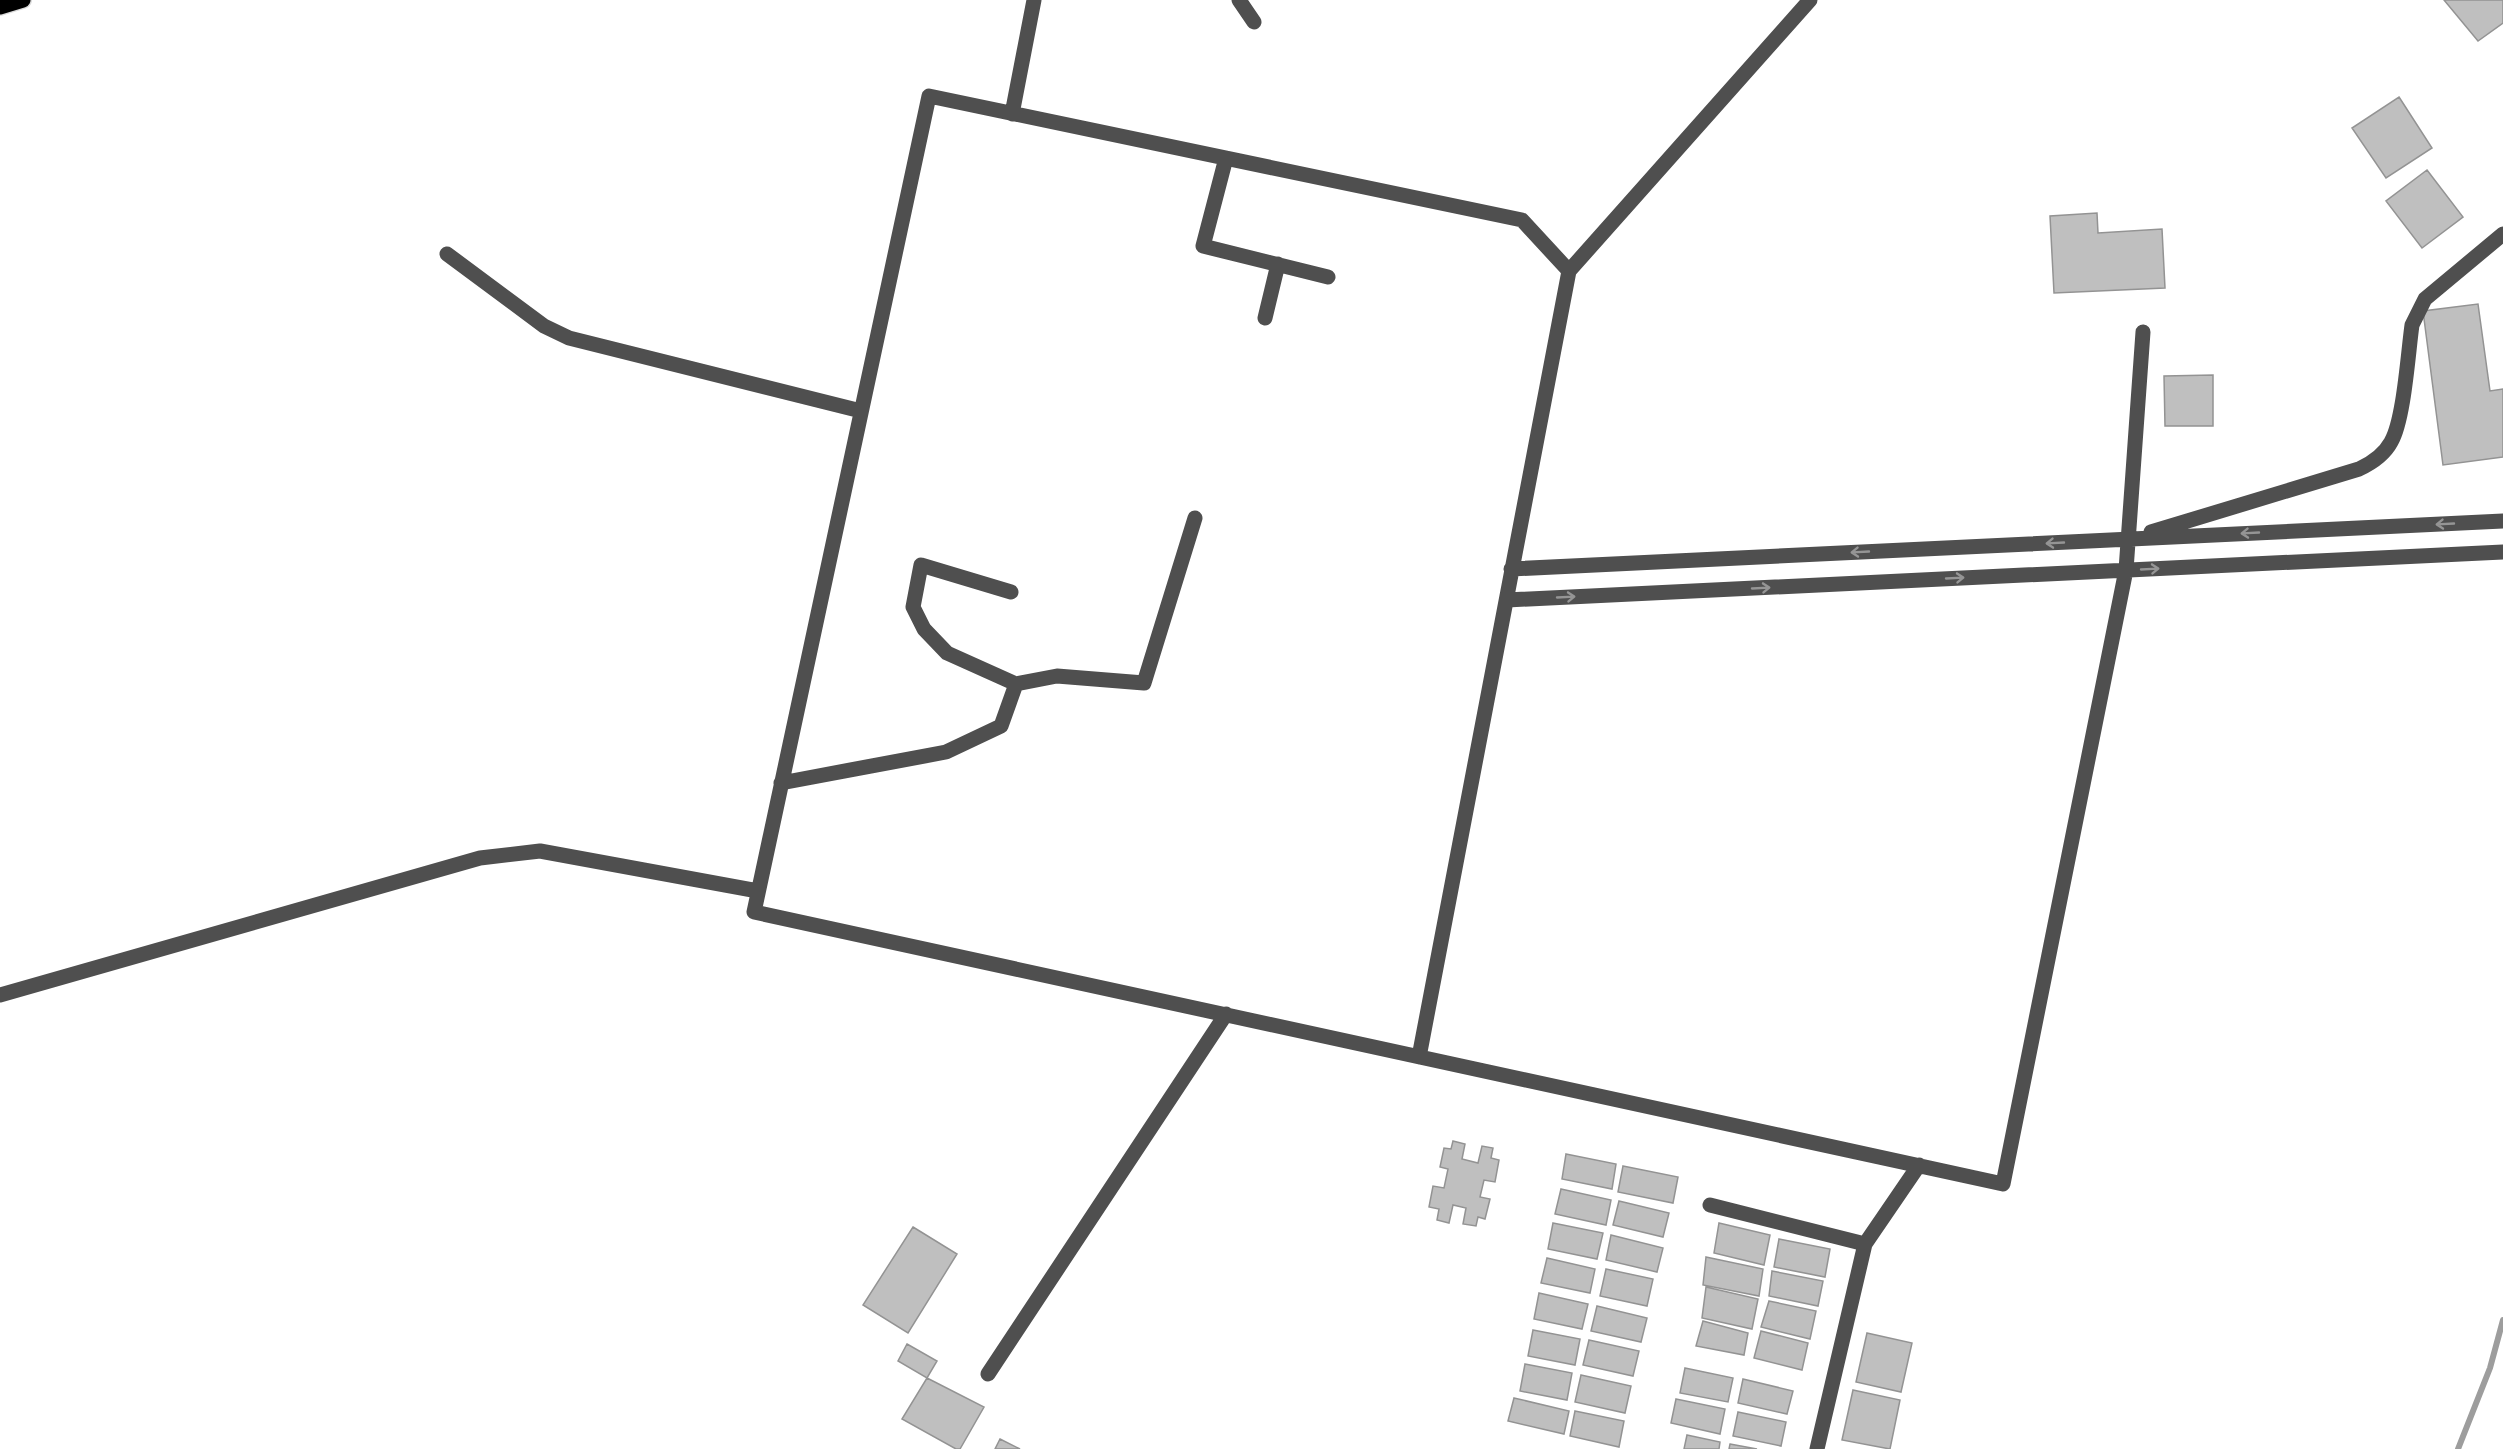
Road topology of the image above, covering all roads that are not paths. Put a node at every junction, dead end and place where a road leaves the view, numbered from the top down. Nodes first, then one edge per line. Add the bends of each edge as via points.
1 (23, 0) edge
2 (1034, 0) edge
3 (1239, 0) edge
4 (1810, 0) edge
5 (0, 7) edge
6 (1254, 22) dead end
7 (1012, 114) junction
8 (1226, 158) junction
9 (2503, 234) edge
10 (447, 254) dead end
11 (1278, 264) junction
12 (1569, 271) junction
13 (1328, 277) dead end
14 (1265, 318) dead end
15 (2143, 332) dead end
16 (861, 411) junction
17 (1195, 518) dead end
18 (2503, 521) edge
19 (2129, 539) junction
20 (2503, 552) edge
21 (1511, 569) junction
22 (2126, 570) junction
23 (1011, 592) dead end
24 (1508, 600) junction
25 (1016, 684) junction
26 (781, 783) junction
27 (758, 891) junction
28 (0, 995) edge
29 (1226, 1014) junction
30 (1419, 1057) junction
31 (1919, 1166) junction
32 (1710, 1205) dead end
33 (1865, 1244) junction
34 (988, 1374) dead end
35 (1817, 1449) edge

1 - 5 main road
2 - 7 street
3 - 6 street
4 - 12 street
7 - 8 street
7 - 16 street via 929,96
8 - 11 street via 1203,246
8 - 12 street via 1522,220
9 - 19 street via 2425,299 2417,312 2398,422 2392,440 2372,463
10 - 16 street via 544,326 569,338
11 - 13 street
11 - 14 street
12 - 21 street
15 - 19 street
16 - 26 street
17 - 25 street via 1144,683 1057,676
18 -> 19 street
19 -> 21 street
19 - 22 street
22 -> 20 street
21 - 24 street
24 -> 22 street
22 - 31 street via 2003,1184
23 - 25 street via 921,565 913,607 924,629 947,653
24 - 30 street
25 - 26 street via 1001,726 946,752
26 - 27 street
27 - 28 street via 540,851 480,858
27 - 29 street via 754,912
29 - 30 street
29 - 34 street
30 - 31 street
31 - 33 street
32 - 33 street
33 - 35 street

